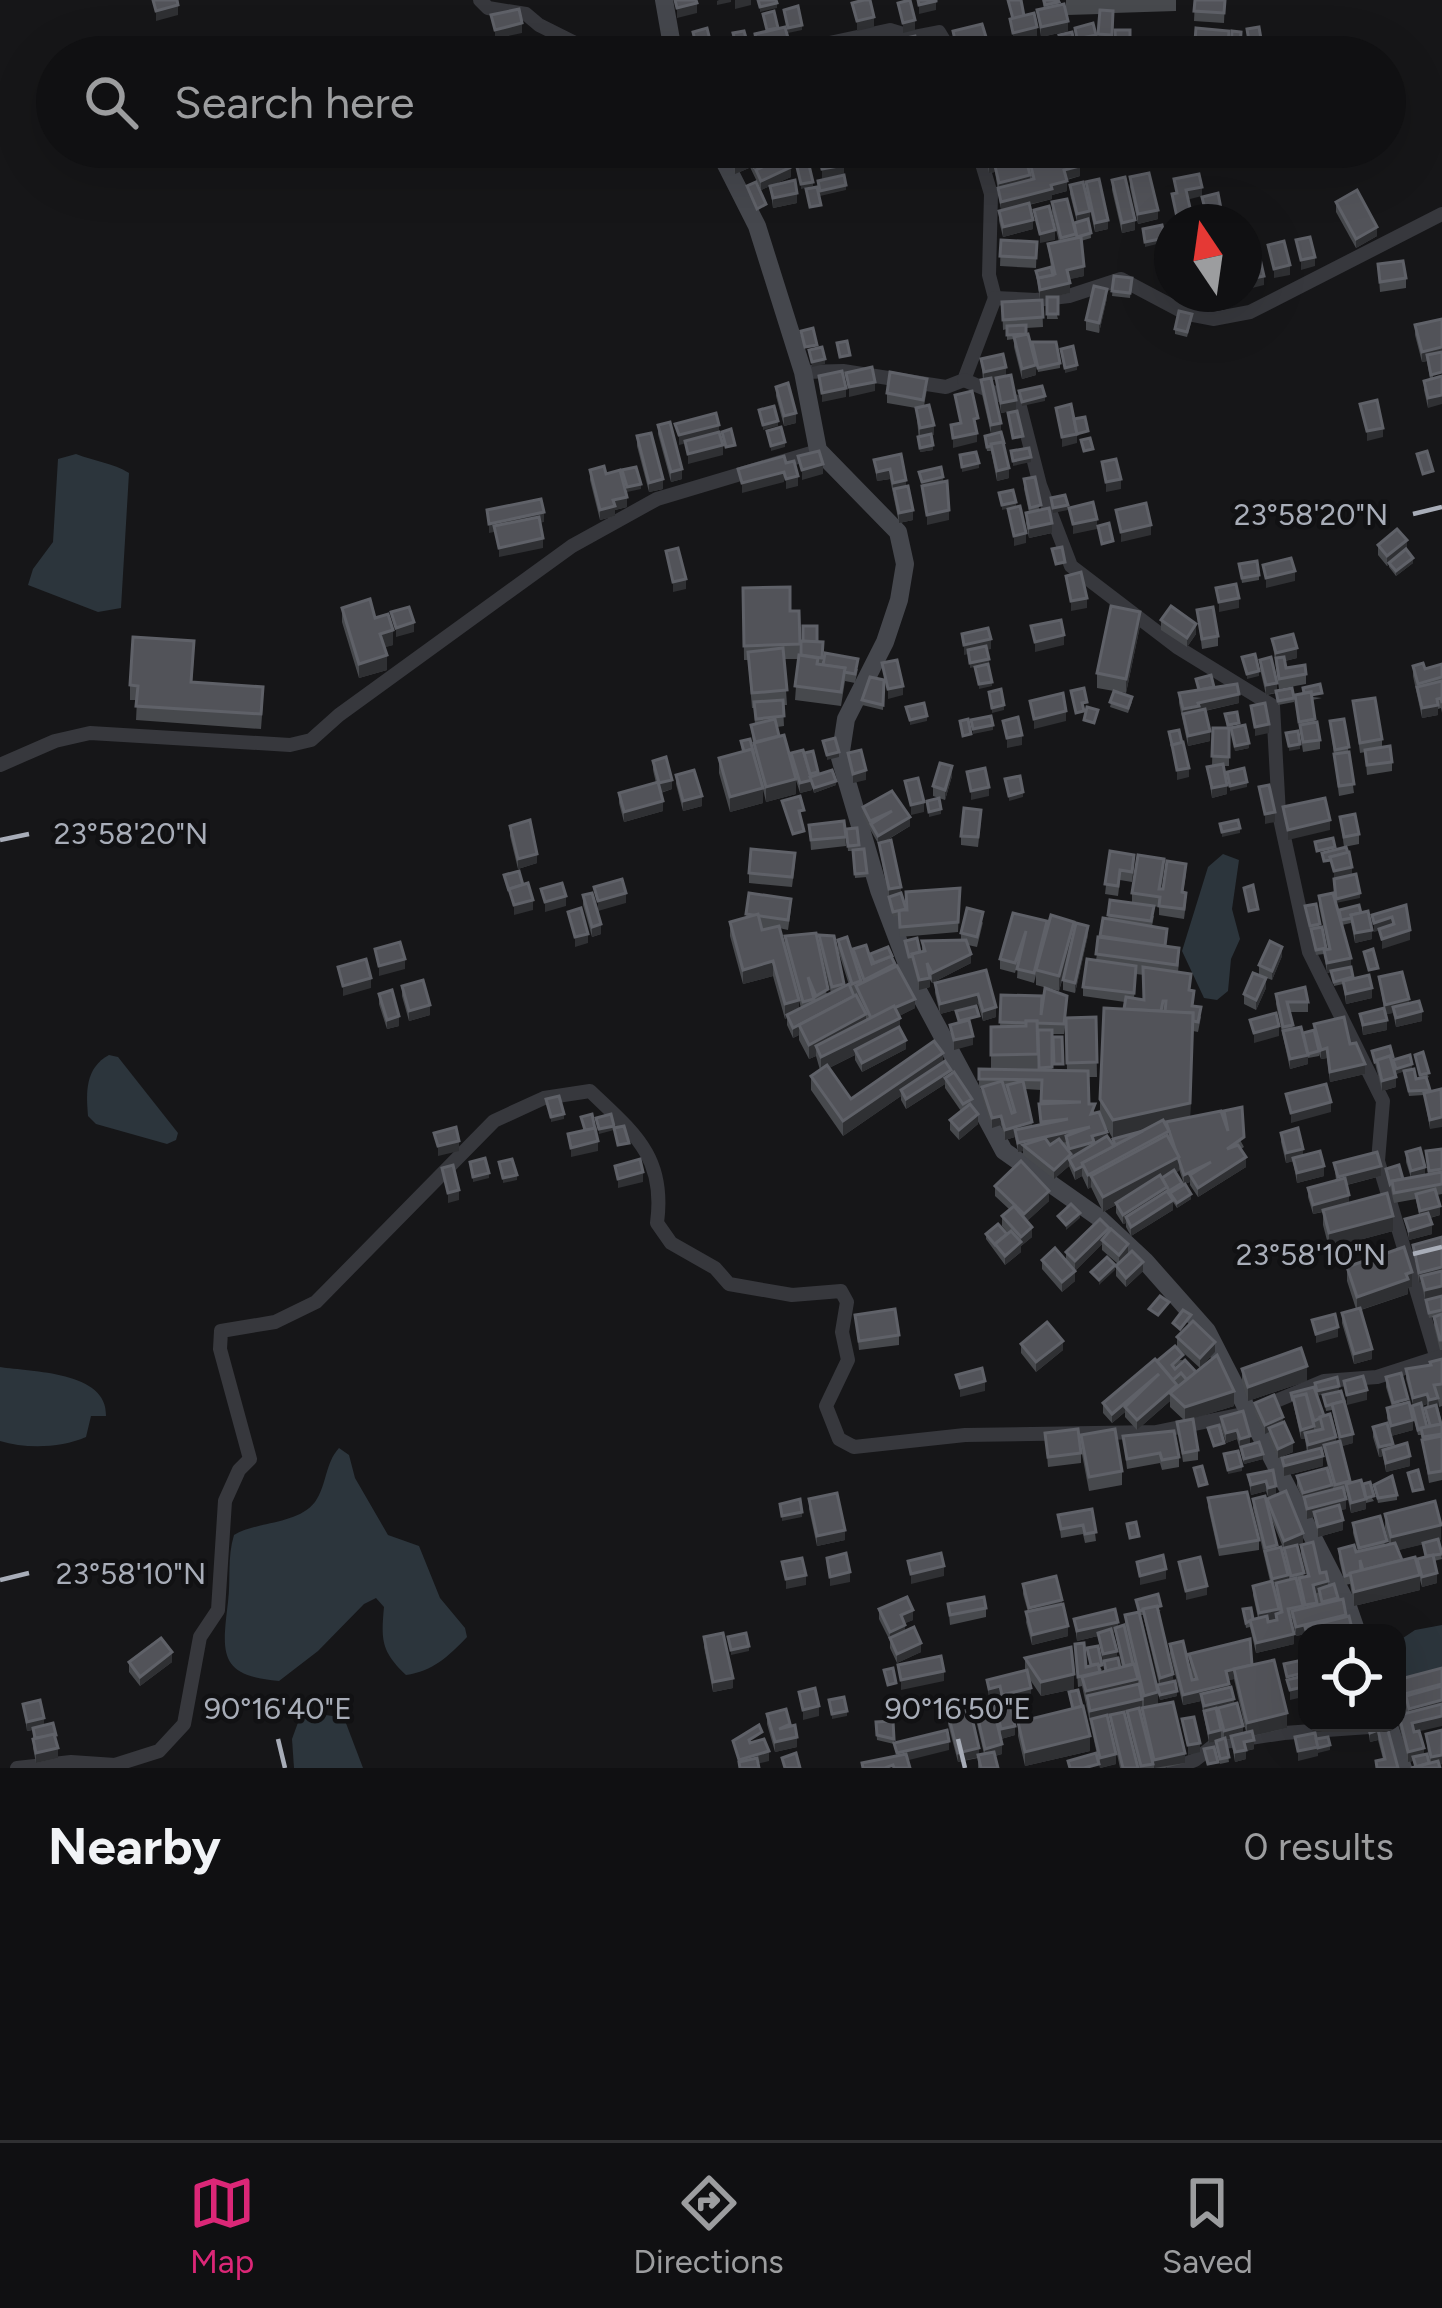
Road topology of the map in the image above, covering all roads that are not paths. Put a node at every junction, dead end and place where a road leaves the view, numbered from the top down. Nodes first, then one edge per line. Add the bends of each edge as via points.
1 (480, 0) edge
2 (664, 0) edge
3 (560, 36) edge
4 (670, 36) edge
5 (862, 36) edge
6 (907, 36) edge
7 (728, 168) edge
8 (983, 168) edge
9 (1442, 214) edge
10 (994, 298) junction
11 (803, 372) junction
12 (964, 380) junction
13 (818, 450) junction
14 (0, 765) edge
15 (1439, 1357) edge
16 (1248, 1412) junction
17 (1355, 1624) edge
18 (1316, 1732) edge
19 (1392, 1732) edge
20 (17, 1768) edge
21 (1174, 1768) edge
22 (1403, 1768) edge

1 - 3 street via 526,14
2 - 4 street
5 - 6 street
7 - 11 street via 757,226
8 - 10 street
9 - 10 street via 1250,312 1213,319 1121,279 1069,296
10 - 12 street
11 - 12 street via 946,387
11 - 13 street
12 - 15 street via 1019,403 1071,566 1273,706 1279,814 1310,952 1383,1101 1378,1161
13 - 14 street via 657,499 572,547 310,740 90,734
13 - 16 street via 898,532 905,564 885,642 846,718 840,758 915,985 1004,1151 1145,1261 1207,1331
15 - 16 street via 1377,1377 1324,1381
16 - 17 street
16 - 20 street via 1156,1432 965,1435 854,1447 838,1439 826,1406 848,1360 841,1291 792,1295 728,1284 671,1243 657,1223 657,1174 645,1142 590,1091 544,1098 494,1120 316,1302 275,1322 221,1331 250,1459 225,1501 218,1610 200,1637 184,1724 160,1751 116,1765
18 - 21 street via 1216,1743
19 - 22 street

